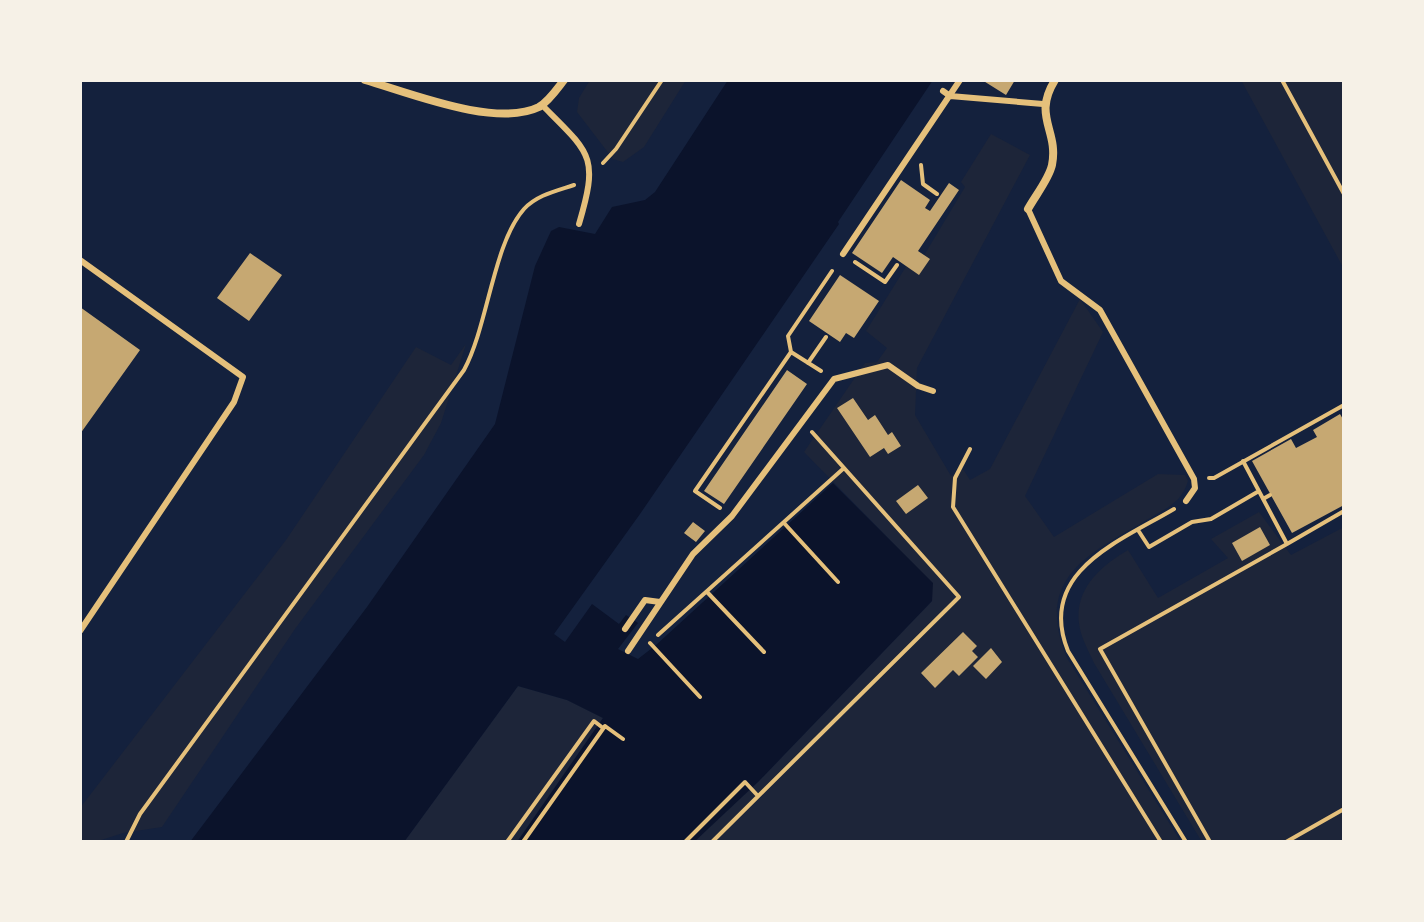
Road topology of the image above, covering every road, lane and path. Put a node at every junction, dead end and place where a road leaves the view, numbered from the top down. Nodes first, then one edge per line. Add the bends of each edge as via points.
1 (365, 80) edge
2 (564, 80) edge
3 (662, 80) edge
4 (960, 80) edge
5 (1055, 80) edge
6 (1282, 80) edge
7 (947, 93) junction
8 (1043, 104) junction
9 (542, 105) junction
10 (909, 158) junction
11 (591, 172) junction
12 (937, 194) dead end
13 (1344, 194) edge
14 (1028, 209) joint
15 (579, 224) dead end
16 (843, 254) joint
17 (80, 260) edge
18 (897, 265) dead end
19 (832, 271) dead end
20 (826, 337) dead end
21 (791, 352) junction
22 (808, 363) junction
23 (834, 379) junction
24 (933, 391) dead end
25 (1344, 405) edge
26 (802, 421) junction
27 (970, 449) dead end
28 (1243, 461) junction
29 (844, 468) junction
30 (1194, 479) junction
31 (1259, 491) junction
32 (1270, 495) dead end
33 (1263, 499) junction
34 (1186, 501) joint
35 (1344, 511) edge
36 (732, 516) junction
37 (784, 523) junction
38 (1138, 530) junction
39 (1287, 544) junction
40 (838, 582) dead end
41 (707, 592) junction
42 (660, 602) junction
43 (625, 629) dead end
44 (80, 631) edge
45 (649, 642) junction
46 (628, 651) joint
47 (764, 652) dead end
48 (700, 697) dead end
49 (603, 728) junction
50 (623, 739) dead end
51 (554, 776) junction
52 (564, 784) junction
53 (758, 796) junction
54 (1344, 809) edge
55 (126, 842) edge
56 (507, 842) edge
57 (523, 842) edge
58 (685, 842) edge
59 (712, 842) edge
60 (1161, 842) edge
61 (1186, 842) edge
62 (1210, 842) edge
63 (1286, 842) edge

1 - 9 street via 480,112 507,115
2 - 9 street
3 - 11 path via 616,149
4 - 7 lane
5 - 8 street
6 - 13 path
7 - 8 lane
7 - 10 lane
8 - 14 street via 1052,165
9 - 11 lane via 584,151
10 - 12 path via 922,166 923,184
10 - 16 lane
11 - 15 lane
11 - 55 path via 525,208 504,246 464,370 140,814
14 - 30 lane via 1061,281 1100,310
16 - 18 path via 885,282
17 - 44 lane via 243,377 234,402
19 - 21 path via 788,336
20 - 22 path
21 - 22 path
21 - 36 path via 695,491
22 - 23 path
23 - 24 lane via 888,365
23 - 26 lane
25 - 28 path
26 - 29 path
26 - 36 lane
27 - 60 path via 955,478 953,507
28 - 30 path via 1214,478
28 - 31 path
29 - 37 path
29 - 53 path via 959,597
30 - 34 lane via 1195,488
31 - 33 path
31 - 38 path via 1149,547
32 - 33 path
33 - 39 path
34 - 38 path
35 - 39 path
36 - 42 lane via 693,554
37 - 40 path
37 - 41 path
38 - 61 path via 1079,569 1066,593 1062,630 1068,651
39 - 62 path via 1100,649
41 - 45 path
41 - 47 path
42 - 43 lane via 645,600
42 - 46 lane
45 - 46 path
45 - 48 path
49 - 50 path
49 - 51 path via 594,721
49 - 52 path
51 - 52 path
51 - 56 path
52 - 57 path
53 - 58 path via 745,782
53 - 59 path
54 - 63 path

